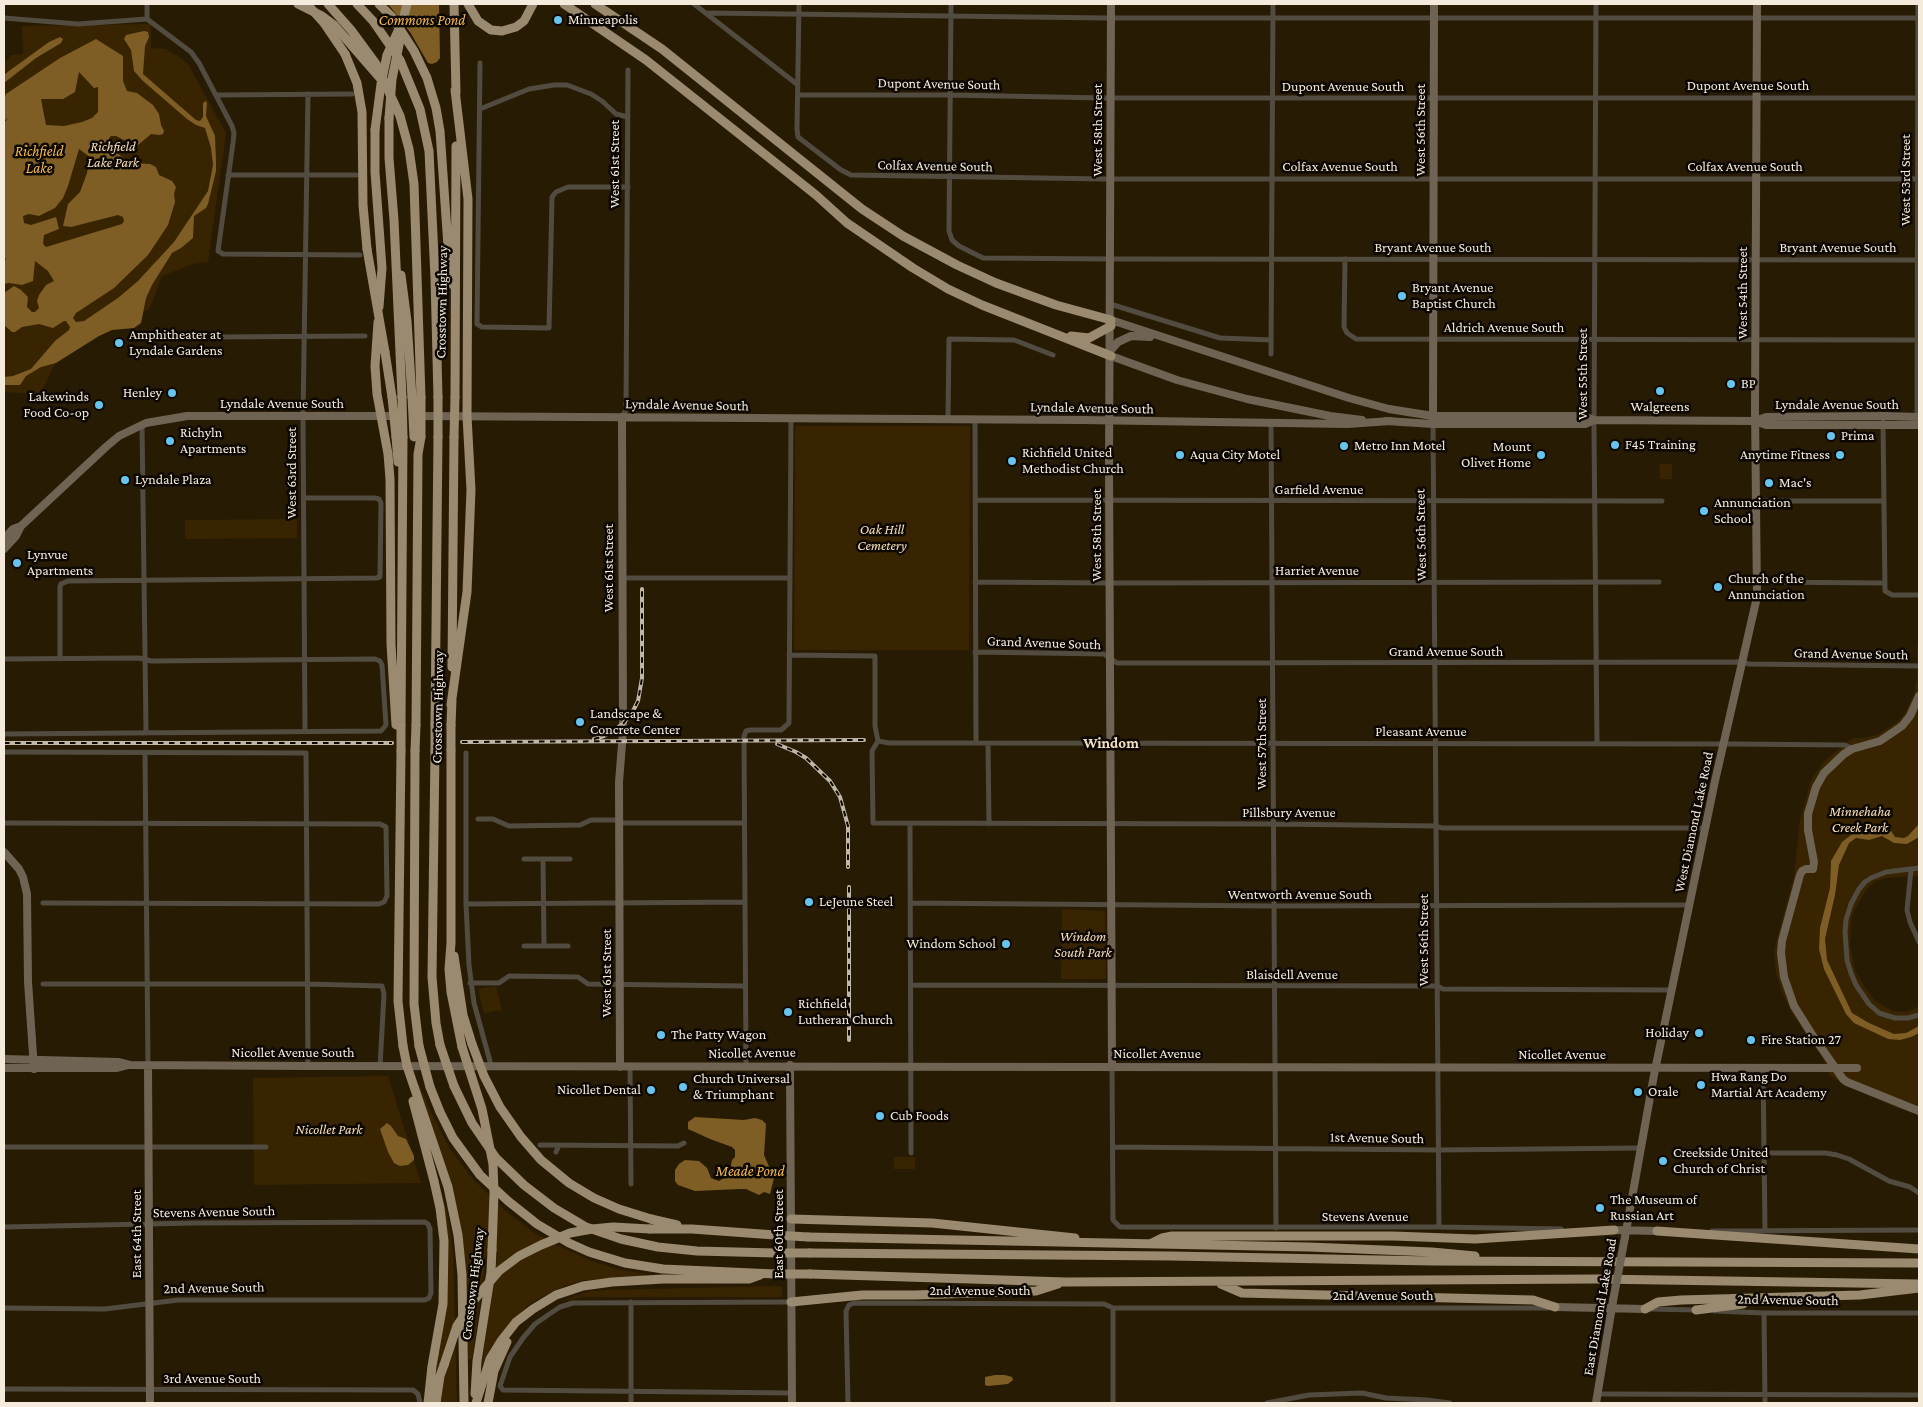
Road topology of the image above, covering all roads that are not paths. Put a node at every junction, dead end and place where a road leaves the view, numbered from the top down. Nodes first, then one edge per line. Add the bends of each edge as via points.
1 (147, 4) edge
2 (298, 4) edge
3 (308, 4) edge
4 (328, 4) edge
5 (357, 4) edge
6 (379, 4) edge
7 (407, 4) edge
8 (454, 4) edge
9 (468, 4) edge
10 (533, 4) edge
11 (564, 4) edge
12 (595, 4) edge
13 (694, 4) edge
14 (799, 4) edge
15 (951, 4) edge
16 (1111, 4) edge
17 (1273, 4) edge
18 (1434, 4) edge
19 (1596, 4) edge
20 (1757, 4) edge
21 (1918, 4) edge
22 (708, 13) junction
23 (799, 14) junction
24 (951, 17) junction
25 (1596, 17) junction
26 (1757, 17) junction
27 (4, 18) edge
28 (147, 18) junction
29 (1111, 18) junction
30 (1273, 18) junction
31 (1434, 18) junction
32 (1918, 18) edge
33 (403, 20) junction
34 (480, 63) dead end
35 (628, 70) dead end
36 (386, 83) junction
37 (798, 85) junction
38 (456, 90) junction
39 (308, 94) junction
40 (352, 94) dead end
41 (216, 95) junction
42 (798, 95) junction
43 (950, 95) junction
44 (1595, 97) junction
45 (1756, 97) junction
46 (1110, 98) junction
47 (1272, 98) junction
48 (1433, 98) junction
49 (1918, 98) edge
50 (480, 108) junction
51 (628, 117) junction
52 (228, 175) junction
53 (306, 175) junction
54 (356, 175) dead end
55 (949, 178) junction
56 (1434, 178) junction
57 (1756, 178) junction
58 (1110, 179) junction
59 (1272, 179) junction
60 (1917, 179) junction
61 (1595, 180) junction
62 (628, 187) junction
63 (394, 220) junction
64 (363, 252) junction
65 (306, 255) junction
66 (1110, 259) junction
67 (1345, 259) junction
68 (1433, 259) junction
69 (1756, 259) junction
70 (1272, 260) junction
71 (1595, 260) junction
72 (1918, 260) edge
73 (456, 297) junction
74 (1110, 304) junction
75 (1111, 323) junction
76 (1046, 330) junction
77 (216, 336) dead end
78 (305, 336) junction
79 (366, 336) dead end
80 (1164, 338) junction
81 (1433, 339) junction
82 (1271, 340) junction
83 (1594, 340) junction
84 (1756, 340) junction
85 (1917, 340) junction
86 (1110, 353) junction
87 (1271, 354) dead end
88 (1053, 355) dead end
89 (417, 397) junction
90 (303, 416) junction
91 (382, 416) junction
92 (467, 416) junction
93 (622, 416) junction
94 (1883, 416) junction
95 (790, 419) junction
96 (948, 420) junction
97 (975, 420) junction
98 (1433, 420) junction
99 (1594, 420) junction
100 (1918, 420) edge
101 (1109, 421) junction
102 (1755, 421) junction
103 (1271, 422) junction
104 (1391, 422) junction
105 (142, 425) junction
106 (1883, 425) junction
107 (400, 437) junction
108 (304, 498) junction
109 (975, 500) junction
110 (1109, 500) junction
111 (1433, 501) junction
112 (1595, 501) junction
113 (1662, 501) dead end
114 (1756, 501) junction
115 (1884, 501) junction
116 (1271, 502) junction
117 (22, 526) junction
118 (4, 539) edge
119 (4, 549) edge
120 (622, 578) junction
121 (790, 578) junction
122 (304, 579) junction
123 (144, 580) junction
124 (976, 582) junction
125 (1434, 582) junction
126 (1595, 582) junction
127 (1659, 582) dead end
128 (1757, 582) junction
129 (1272, 583) junction
130 (1884, 583) junction
131 (1109, 584) junction
132 (1919, 595) edge
133 (976, 652) junction
134 (789, 656) junction
135 (1110, 658) junction
136 (4, 659) edge
137 (60, 659) junction
138 (145, 660) junction
139 (305, 660) junction
140 (1435, 662) junction
141 (1742, 662) junction
142 (1272, 663) junction
143 (1596, 663) junction
144 (1919, 666) edge
145 (1919, 696) edge
146 (452, 705) junction
147 (394, 725) junction
148 (305, 731) junction
149 (146, 732) junction
150 (4, 734) edge
151 (878, 741) junction
152 (1111, 743) junction
153 (1435, 743) junction
154 (976, 744) junction
155 (988, 744) junction
156 (1273, 744) junction
157 (1597, 744) junction
158 (1724, 744) junction
159 (1852, 749) junction
160 (4, 752) edge
161 (144, 753) junction
162 (466, 754) dead end
163 (478, 819) dead end
164 (619, 821) junction
165 (4, 823) edge
166 (744, 823) junction
167 (145, 824) junction
168 (306, 824) junction
169 (910, 824) junction
170 (989, 824) junction
171 (1111, 824) junction
172 (1274, 824) junction
173 (1436, 826) junction
174 (1705, 828) junction
175 (4, 852) edge
176 (524, 859) dead end
177 (543, 859) junction
178 (570, 859) dead end
179 (1919, 868) edge
180 (1911, 870) junction
181 (745, 902) junction
182 (43, 903) dead end
183 (910, 903) junction
184 (146, 904) junction
185 (307, 904) junction
186 (466, 904) junction
187 (543, 904) junction
188 (620, 904) junction
189 (1112, 905) junction
190 (1274, 906) junction
191 (1437, 906) junction
192 (1689, 906) junction
193 (1919, 942) edge
194 (451, 943) junction
195 (524, 946) dead end
196 (544, 946) junction
197 (568, 946) dead end
198 (470, 983) junction
199 (43, 984) dead end
200 (308, 984) junction
201 (146, 985) junction
202 (620, 985) junction
203 (911, 985) junction
204 (745, 986) junction
205 (1112, 986) junction
206 (1275, 986) junction
207 (1437, 986) junction
208 (1672, 990) junction
209 (1919, 1015) edge
210 (4, 1059) edge
211 (34, 1059) junction
212 (130, 1065) junction
213 (148, 1065) junction
214 (491, 1065) junction
215 (790, 1065) junction
216 (308, 1066) junction
217 (380, 1066) junction
218 (456, 1066) joint
219 (746, 1066) junction
220 (911, 1066) junction
221 (1112, 1066) junction
222 (620, 1067) junction
223 (630, 1067) junction
224 (1276, 1067) junction
225 (1438, 1067) junction
226 (1763, 1067) junction
227 (1835, 1067) junction
228 (4, 1068) edge
229 (1656, 1068) junction
230 (1857, 1068) dead end
231 (34, 1069) junction
232 (411, 1085) junction
233 (1919, 1111) edge
234 (684, 1144) dead end
235 (540, 1145) dead end
236 (559, 1145) junction
237 (631, 1145) junction
238 (148, 1146) junction
239 (4, 1147) edge
240 (266, 1147) dead end
241 (1113, 1147) junction
242 (1275, 1148) junction
243 (1640, 1148) junction
244 (1438, 1150) junction
245 (556, 1152) dead end
246 (911, 1153) dead end
247 (1764, 1153) junction
248 (631, 1184) dead end
249 (1919, 1193) edge
250 (791, 1219) junction
251 (149, 1225) junction
252 (4, 1227) edge
253 (1439, 1227) junction
254 (1276, 1228) junction
255 (692, 1229) junction
256 (1614, 1230) junction
257 (1657, 1230) junction
258 (1919, 1230) edge
259 (1764, 1231) junction
260 (1625, 1234) junction
261 (1084, 1243) junction
262 (1149, 1244) junction
263 (1919, 1249) edge
264 (1517, 1261) junction
265 (1919, 1263) edge
266 (763, 1274) junction
267 (1066, 1282) junction
268 (1216, 1282) junction
269 (1919, 1284) edge
270 (1919, 1288) edge
271 (1820, 1296) junction
272 (425, 1300) joint
273 (631, 1302) junction
274 (791, 1302) junction
275 (150, 1303) junction
276 (1613, 1304) junction
277 (4, 1308) edge
278 (1113, 1308) junction
279 (1555, 1308) junction
280 (1645, 1308) junction
281 (533, 1309) junction
282 (1696, 1310) junction
283 (1764, 1313) junction
284 (1919, 1313) edge
285 (444, 1365) junction
286 (4, 1389) edge
287 (150, 1390) junction
288 (631, 1392) junction
289 (792, 1393) junction
290 (1598, 1394) junction
291 (1765, 1395) junction
292 (1919, 1395) edge
293 (150, 1403) edge
294 (420, 1403) edge
295 (428, 1403) edge
296 (436, 1403) edge
297 (442, 1403) edge
298 (464, 1403) edge
299 (476, 1403) edge
300 (488, 1403) edge
301 (631, 1403) edge
302 (792, 1403) edge
303 (848, 1403) edge
304 (1113, 1403) edge
305 (1268, 1403) edge
306 (1450, 1403) edge
307 (1596, 1403) edge
308 (1765, 1403) edge

1 - 28 street
2 - 36 highway via 334,25
3 - 64 highway, bridge via 345,54 357,83 362,112
4 - 36 highway via 364,46
5 - 264 highway, bridge via 400,60 420,109 429,151 438,397 432,977 440,1045 454,1086 472,1123 496,1158 524,1185 586,1227 621,1239 697,1251
6 - 73 highway via 414,51 436,108 450,275
7 - 33 highway
8 - 38 highway, Crosstown Highway
9 - 10 highway via 478,22 491,30 502,31 516,27
11 - 76 highway via 646,60 847,223 907,264 948,289
12 - 75 highway via 662,49 862,209 903,236 996,283
13 - 22 street
14 - 23 street
15 - 24 street
16 - 29 street, West 58th Street
17 - 30 street
18 - 31 street, West 56th Street
19 - 25 street, West 55th Street
20 - 26 street, West 54th Street
21 - 32 street, West 53rd Street
22 - 23 street
22 - 37 street
23 - 24 street
23 - 37 street
24 - 29 street
24 - 43 street
25 - 26 street
25 - 31 street
25 - 44 street, West 55th Street
26 - 32 street
26 - 45 street, West 54th Street
27 - 28 street via 78,24
28 - 41 street via 191,52
29 - 30 street
29 - 46 street, West 58th Street
30 - 31 street
30 - 47 street
31 - 48 street, West 56th Street
32 - 49 street, West 53rd Street
33 - 63 highway, bridge via 392,79 389,118
33 - 91 highway, bridge via 388,55 375,130 382,268 375,366
34 - 50 street
35 - 51 street, West 61st Street
36 - 89 highway via 409,148 414,184
37 - 42 street
38 - 73 highway, Crosstown Highway
38 - 92 highway via 468,199
39 - 40 street
39 - 41 street
39 - 53 street, West 63rd Street
41 - 52 street via 234,133
42 - 43 street, Dupont Avenue South
42 - 55 street, Colfax Avenue South via 798,137 841,170 851,175
43 - 46 street, Dupont Avenue South
43 - 55 street
44 - 45 street, Dupont Avenue South
44 - 48 street, Dupont Avenue South
44 - 61 street, West 55th Street
45 - 49 street, Dupont Avenue South
45 - 57 street, West 54th Street
46 - 47 street, Dupont Avenue South
46 - 58 street, West 58th Street
47 - 48 street, Dupont Avenue South
47 - 59 street
48 - 56 street, West 56th Street
49 - 60 street, West 53rd Street
50 - 51 street via 530,89 554,84 591,94 616,114
50 - 62 street via 477,324 482,327 549,328 552,197 568,187
51 - 62 street, West 61st Street
52 - 53 street
52 - 65 street via 218,252
53 - 54 street
53 - 65 street, West 63rd Street
55 - 58 street, Colfax Avenue South
55 - 66 street, Bryant Avenue South via 949,231 952,240 976,255 988,258
56 - 59 street, Colfax Avenue South
56 - 61 street, Colfax Avenue South
56 - 68 street, West 56th Street
57 - 60 street, Colfax Avenue South
57 - 61 street, Colfax Avenue South
57 - 69 street, West 54th Street
58 - 59 street, Colfax Avenue South
58 - 66 street, West 58th Street
59 - 70 street
60 - 72 street, West 53rd Street
61 - 71 street, West 55th Street
62 - 93 street, West 61st Street via 626,410
63 - 89 highway
63 - 107 highway, bridge via 402,397
64 - 65 street
64 - 107 highway, bridge
65 - 78 street, West 63rd Street
66 - 70 street, Bryant Avenue South
66 - 74 street, West 58th Street
67 - 68 street, Bryant Avenue South
67 - 70 street, Bryant Avenue South
67 - 81 street, Aldrich Avenue South via 1344,327 1347,332 1356,339
68 - 71 street, Bryant Avenue South
68 - 81 street, West 56th Street
69 - 71 street, Bryant Avenue South
69 - 72 street, Bryant Avenue South
69 - 84 street, West 54th Street
70 - 82 street
71 - 83 street, West 55th Street
72 - 85 street, West 53rd Street
73 - 146 highway, Crosstown Highway, bridge
74 - 75 street, West 58th Street
74 - 82 street via 1220,338
75 - 76 highway via 1094,336 1084,338
75 - 80 street
75 - 86 street, West 58th Street
76 - 86 highway
77 - 78 street
78 - 79 street
78 - 90 street, West 63rd Street
80 - 86 street via 1131,336 1118,342
80 - 98 street via 1364,402
81 - 83 street, Aldrich Avenue South
81 - 98 street, West 56th Street
82 - 87 street
83 - 84 street, Aldrich Avenue South
83 - 99 street, West 55th Street
84 - 85 street, Aldrich Avenue South
84 - 102 street, West 54th Street
85 - 100 street, West 53rd Street
86 - 101 street, West 58th Street
86 - 104 street via 1177,380 1247,399 1336,417
88 - 96 street via 1014,340 949,339
89 - 266 highway, bridge via 414,1004 419,1046 440,1112 453,1138 480,1176 537,1224 569,1244 625,1263
90 - 91 street, Lyndale Avenue South
90 - 105 street, Lyndale Avenue South via 187,416
90 - 108 street, West 63rd Street
91 - 92 street, Lyndale Avenue South
91 - 147 highway via 390,480
92 - 93 street, Lyndale Avenue South
92 - 146 highway via 471,490 467,592
93 - 95 street, Lyndale Avenue South
93 - 120 street, West 61st Street
94 - 100 street, Lyndale Avenue South
94 - 102 street, Lyndale Avenue South via 1766,417
94 - 106 street
95 - 96 street, Lyndale Avenue South
95 - 121 street
96 - 97 street, Lyndale Avenue South
97 - 101 street, Lyndale Avenue South
97 - 109 street
98 - 99 street, Lyndale Avenue South via 1583,416
98 - 104 street
98 - 111 street, West 56th Street
99 - 102 street, Lyndale Avenue South
99 - 112 street, West 55th Street
100 - 106 street, Lyndale Avenue South
101 - 103 street, Lyndale Avenue South
101 - 110 street, West 58th Street
102 - 106 street, Lyndale Avenue South via 1766,425
102 - 114 street, West 54th Street
103 - 104 street, Lyndale Avenue South
103 - 116 street, West 57th Street
105 - 117 street, Lyndale Avenue South via 107,446
105 - 123 street
106 - 115 street
107 - 147 highway via 404,496
108 - 122 street, West 63rd Street
108 - 122 street via 375,498 381,503 380,577
109 - 110 street, Garfield Avenue
109 - 124 street
110 - 116 street, Garfield Avenue
110 - 131 street, West 58th Street
111 - 112 street, Garfield Avenue
111 - 116 street, Garfield Avenue
111 - 125 street, West 56th Street
112 - 113 street, Garfield Avenue
112 - 126 street, West 55th Street
114 - 115 street
114 - 128 street, West 54th Street
115 - 130 street
116 - 129 street, West 57th Street
117 - 118 street, Lyndale Avenue South via 13,529
117 - 119 street, Lyndale Avenue South
120 - 121 street
120 - 164 street, West 61st Street via 623,732
121 - 134 street
122 - 123 street
122 - 139 street, West 63rd Street
123 - 137 street via 68,581 61,584
123 - 138 street
124 - 131 street, Harriet Avenue
124 - 133 street
125 - 126 street, Harriet Avenue
125 - 129 street, Harriet Avenue
125 - 140 street, West 56th Street
126 - 127 street, Harriet Avenue
126 - 143 street, West 55th Street
128 - 130 street
128 - 141 street, West Diamond Lake Road via 1756,604
129 - 131 street, Harriet Avenue
129 - 142 street, West 57th Street
130 - 132 street via 1885,591 1890,595
131 - 135 street, West 58th Street
133 - 135 street, Grand Avenue South via 1104,654
133 - 154 street
134 - 151 street via 875,656
134 - 166 street via 789,724 781,730 746,731 744,736
135 - 142 street, Grand Avenue South via 1117,663
135 - 152 street, West 58th Street
136 - 137 street
137 - 138 street
138 - 139 street
138 - 149 street
139 - 147 street via 380,661
139 - 148 street, West 63rd Street
140 - 142 street, Grand Avenue South
140 - 143 street, Grand Avenue South
140 - 153 street, West 56th Street
141 - 143 street, Grand Avenue South
141 - 144 street, Grand Avenue South
141 - 158 street, West Diamond Lake Road
142 - 156 street, West 57th Street
143 - 157 street, West 55th Street
145 - 159 street via 1910,716 1891,734 1880,741
146 - 194 highway, Crosstown Highway, bridge
147 - 148 street via 381,731
147 - 232 highway, Crosstown Highway, bridge via 401,785 398,1001
148 - 149 street
149 - 150 street
151 - 154 street
151 - 169 street, Pillsbury Avenue via 872,751 873,823
152 - 155 street, Pleasant Avenue
152 - 156 street, Pleasant Avenue
152 - 171 street, West 58th Street
153 - 156 street, Pleasant Avenue
153 - 157 street, Pleasant Avenue
153 - 173 street, West 56th Street
154 - 155 street, Pleasant Avenue
155 - 170 street
156 - 172 street, West 57th Street
157 - 158 street, Pleasant Avenue
158 - 159 street, Pleasant Avenue via 1845,745
158 - 174 street, West Diamond Lake Road
159 - 227 street via 1824,773 1811,799 1808,830 1813,869 1802,870 1781,954 1784,977 1794,1006
160 - 161 street
161 - 167 street
161 - 168 street via 306,753
162 - 186 street
163 - 164 street via 493,819 509,826
164 - 166 street
164 - 188 street, West 61st Street
165 - 167 street
166 - 181 street
167 - 168 street
167 - 184 street
168 - 185 street
168 - 185 street via 380,824 386,827 387,896 379,904
169 - 170 street, Pillsbury Avenue
169 - 183 street
170 - 171 street, Pillsbury Avenue
171 - 172 street, Pillsbury Avenue
171 - 189 street, West 58th Street
172 - 173 street, Pillsbury Avenue
172 - 190 street, West 57th Street
173 - 174 street, Pillsbury Avenue
173 - 191 street, West 56th Street
174 - 192 street, West Diamond Lake Road
175 - 211 street via 19,869 27,894 28,982
176 - 177 street
177 - 178 street
177 - 187 street
179 - 180 street
180 - 193 street via 1908,910
180 - 209 street via 1886,872 1871,878 1859,889 1846,920 1845,945 1856,985 1869,1004 1879,1013 1895,1018
181 - 188 street
181 - 204 street
182 - 184 street
183 - 189 street, Wentworth Avenue South
183 - 203 street
184 - 185 street
184 - 201 street
185 - 200 street
186 - 187 street
186 - 198 street
187 - 188 street
187 - 196 street
188 - 202 street, West 61st Street
189 - 190 street, Wentworth Avenue South
189 - 205 street, West 58th Street
190 - 191 street, Wentworth Avenue South
190 - 206 street, West 57th Street
191 - 192 street, Wentworth Avenue South
191 - 207 street, West 56th Street
192 - 208 street, West Diamond Lake Road
194 - 255 highway, bridge via 458,990 472,1044 500,1107 521,1137 541,1160 594,1198 619,1209
194 - 299 highway, Crosstown Highway, bridge via 451,992 493,1164 491,1272 477,1361
195 - 196 street
196 - 197 street
198 - 202 street via 499,983 509,976 578,977 588,984
198 - 214 street
199 - 201 street
200 - 201 street
200 - 216 street
200 - 217 street via 382,986
201 - 213 street
202 - 204 street
202 - 222 street, West 61st Street
203 - 205 street, Blaisdell Avenue
203 - 220 street
204 - 219 street
205 - 206 street, Blaisdell Avenue
205 - 221 street, West 58th Street
206 - 207 street, Blaisdell Avenue
206 - 224 street, West 57th Street
207 - 208 street, Blaisdell Avenue via 1443,989
207 - 225 street, West 56th Street
208 - 229 street, West Diamond Lake Road
210 - 211 street, Nicollet Avenue South
211 - 212 street, Nicollet Avenue South
211 - 231 street
212 - 213 street, Nicollet Avenue South
212 - 231 street, Nicollet Avenue South
213 - 216 street, Nicollet Avenue South
213 - 238 street, East 64th Street
214 - 218 street, Nicollet Avenue
214 - 222 street, Nicollet Avenue
215 - 219 street, Nicollet Avenue
215 - 220 street, Nicollet Avenue
215 - 250 street, East 60th Street
216 - 217 street, Nicollet Avenue South
217 - 218 street, Nicollet Avenue South
219 - 223 street, Nicollet Avenue
220 - 221 street, Nicollet Avenue
220 - 246 street
221 - 224 street, Nicollet Avenue
221 - 241 street
222 - 223 street, Nicollet Avenue
223 - 237 street
224 - 225 street, Nicollet Avenue
224 - 242 street, West 57th Street
225 - 229 street, Nicollet Avenue
225 - 244 street, West 56th Street
226 - 227 street, Nicollet Avenue
226 - 229 street, Nicollet Avenue
226 - 247 street
227 - 230 street, Nicollet Avenue
227 - 233 street via 1847,1082
228 - 231 street, Nicollet Avenue South
229 - 243 street, East Diamond Lake Road
232 - 295 highway via 440,1208 444,1241 443,1304
232 - 298 highway, Crosstown Highway via 448,1187 458,1235 462,1275
234 - 237 street
235 - 236 street
236 - 237 street
236 - 245 street
237 - 248 street
238 - 239 street
238 - 240 street
238 - 251 street, East 64th Street
241 - 242 street, 1st Avenue South
241 - 254 street, Stevens Avenue via 1113,1220 1120,1228
242 - 244 street, 1st Avenue South
242 - 254 street, West 57th Street
243 - 244 street, 1st Avenue South
243 - 260 street, East Diamond Lake Road
244 - 253 street, West 56th Street
247 - 249 street via 1837,1155
247 - 259 street
250 - 261 highway via 932,1222 1073,1237
250 - 274 street, East 60th Street
251 - 252 street, Stevens Avenue South
251 - 272 street, Stevens Avenue South via 425,1222 430,1228 431,1293
251 - 275 street, East 64th Street
253 - 254 street, Stevens Avenue
253 - 256 street, Stevens Avenue
255 - 261 highway, bridge via 808,1237
255 - 285 highway, bridge via 592,1229 570,1233 519,1256 499,1271 474,1300 457,1326
256 - 260 street
256 - 262 highway via 1475,1239 1172,1236
257 - 259 street
257 - 260 street
257 - 263 highway
258 - 259 street
260 - 276 street, East Diamond Lake Road, bridge
261 - 262 highway
262 - 264 highway via 1310,1246 1432,1252
264 - 265 highway
266 - 267 highway, bridge
266 - 281 highway via 749,1279 663,1279 593,1284 556,1295
267 - 268 highway
267 - 274 highway via 1036,1291 862,1295
268 - 269 highway via 1598,1278
268 - 279 highway via 1242,1292 1533,1300
270 - 271 highway
271 - 280 highway via 1681,1300 1658,1302
271 - 282 highway
272 - 275 street, 2nd Avenue South via 178,1300
273 - 274 street
273 - 288 street
273 - 288 street via 573,1303 560,1307 535,1324 522,1338 510,1357 500,1386 503,1390
274 - 289 street, East 60th Street
275 - 277 street, 2nd Avenue South via 105,1309
275 - 287 street, East 64th Street
276 - 279 street, 2nd Avenue South
276 - 280 street, 2nd Avenue South
276 - 290 street, East Diamond Lake Road
278 - 279 street, 2nd Avenue South
278 - 303 street, 2nd Avenue South via 1104,1304 854,1303 846,1311
278 - 304 street
280 - 282 street, 2nd Avenue South
281 - 299 highway via 516,1322 501,1341 487,1367
281 - 300 highway via 514,1331 502,1352
282 - 283 street, 2nd Avenue South
283 - 284 street, 2nd Avenue South
283 - 291 street
285 - 296 highway
285 - 297 highway
286 - 287 street, 3rd Avenue South
287 - 293 street, East 64th Street
287 - 294 street, 3rd Avenue South via 413,1390 418,1394
288 - 289 street
288 - 301 street
289 - 302 street, East 60th Street
290 - 291 street
290 - 307 street, East Diamond Lake Road
291 - 292 street
291 - 308 street
305 - 306 street via 1309,1395 1362,1394

